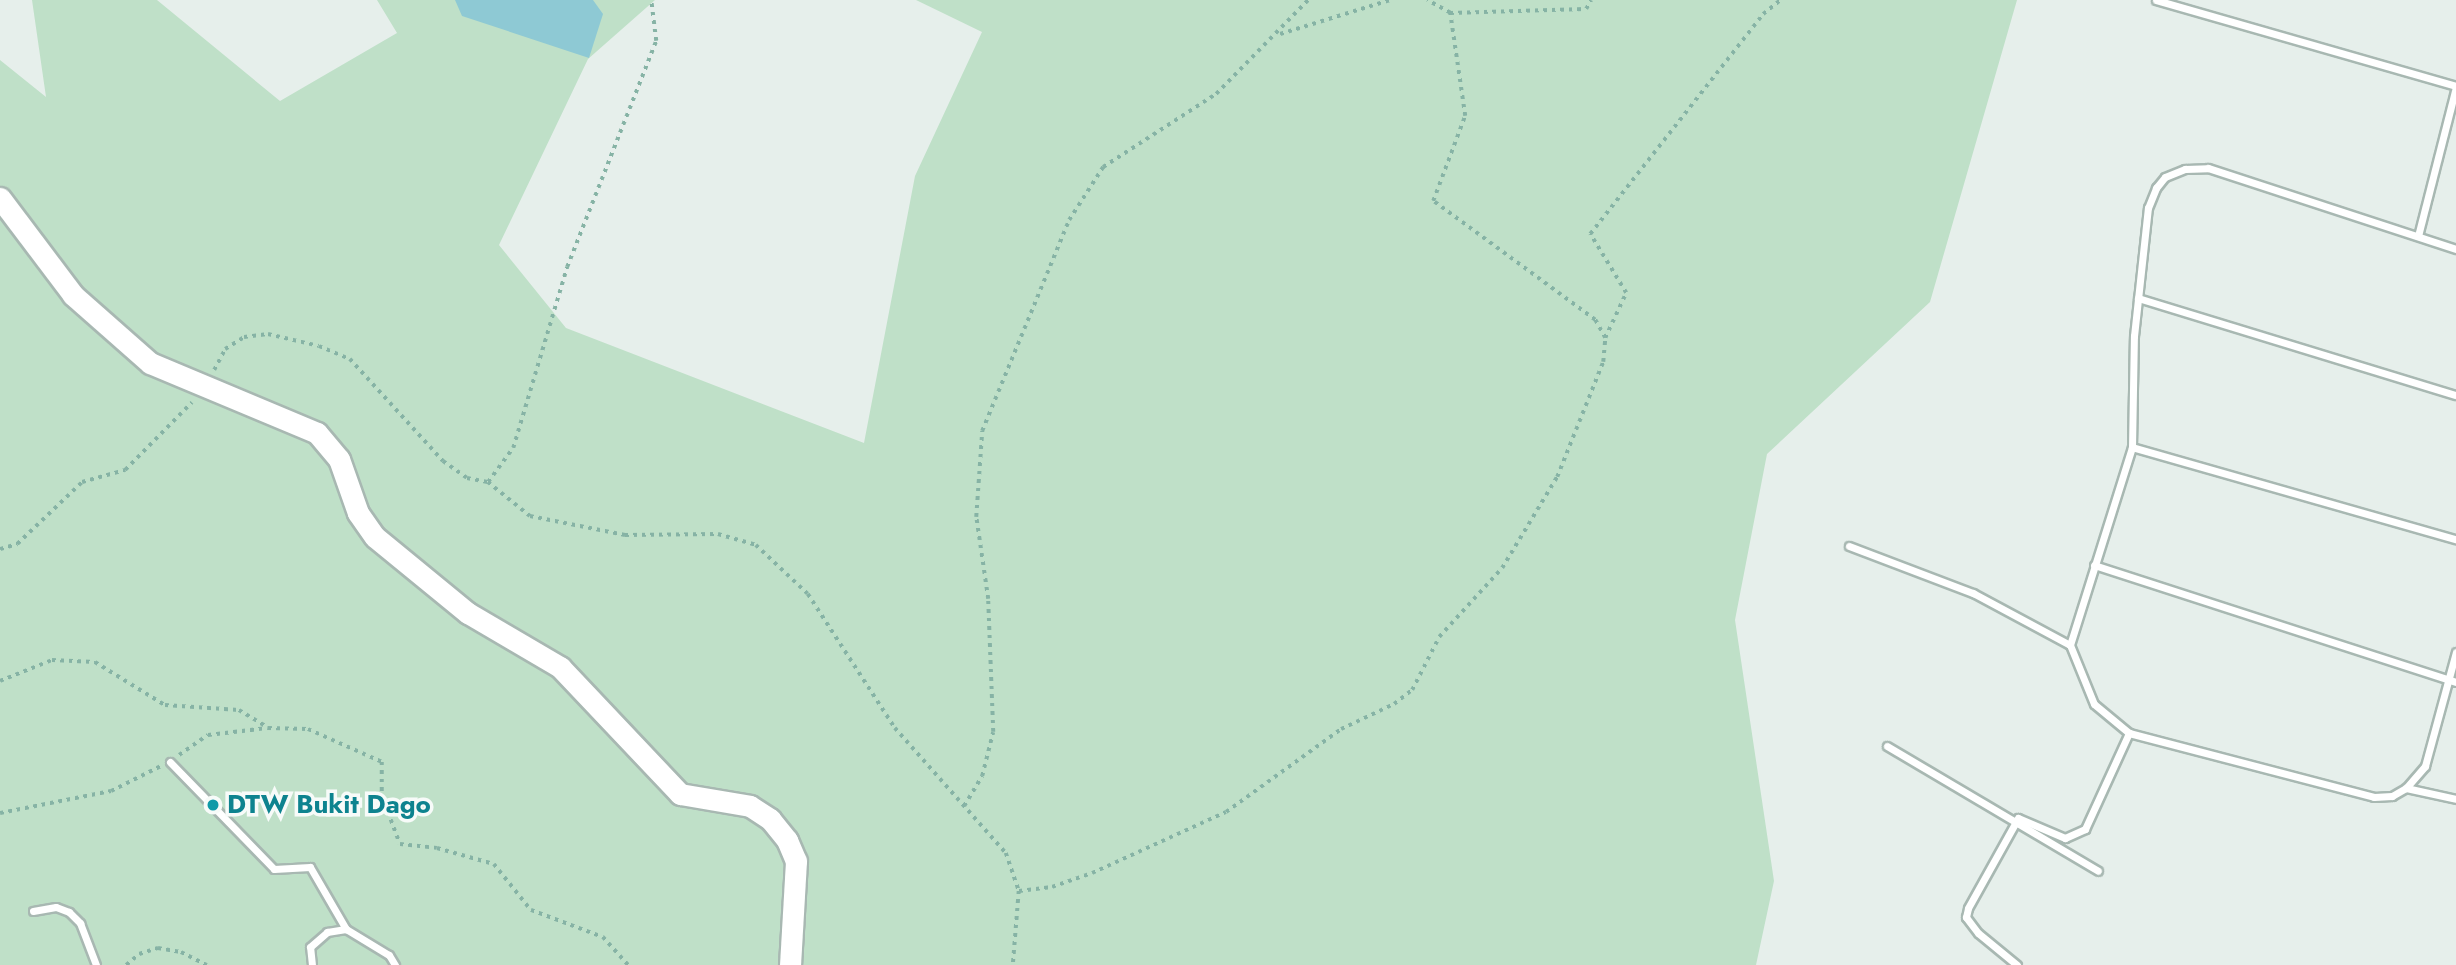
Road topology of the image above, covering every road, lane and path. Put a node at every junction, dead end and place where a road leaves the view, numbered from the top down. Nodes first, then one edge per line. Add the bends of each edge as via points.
1 (652, 0) edge
2 (1308, 0) edge
3 (1390, 0) edge
4 (1427, 0) edge
5 (1591, 0) edge
6 (1780, 0) edge
7 (2156, 0) edge
8 (1450, 13) junction
9 (1278, 35) junction
10 (2456, 86) edge
11 (0, 198) edge
12 (2418, 236) junction
13 (2456, 249) edge
14 (2138, 298) junction
15 (1605, 338) junction
16 (204, 389) junction
17 (2456, 395) edge
18 (2132, 447) junction
19 (488, 482) junction
20 (2456, 538) edge
21 (1849, 546) dead end
22 (0, 549) edge
23 (2094, 565) junction
24 (2070, 645) junction
25 (2456, 652) edge
26 (2447, 679) junction
27 (0, 681) edge
28 (2456, 682) edge
29 (268, 727) junction
30 (2129, 733) junction
31 (1887, 746) dead end
32 (170, 762) junction
33 (2406, 788) junction
34 (2456, 799) edge
35 (964, 806) junction
36 (0, 813) edge
37 (2013, 822) junction
38 (2098, 871) dead end
39 (1019, 891) junction
40 (33, 911) dead end
41 (346, 929) junction
42 (96, 965) edge
43 (126, 965) edge
44 (208, 965) edge
45 (312, 965) edge
46 (395, 965) edge
47 (628, 965) edge
48 (790, 965) edge
49 (1013, 965) edge
50 (2017, 965) edge

1 - 19 path via 656,41 567,267 513,447
2 - 9 path
3 - 9 path
4 - 8 path
5 - 8 path via 1586,9
6 - 15 path via 1763,14 1590,234 1626,293
7 - 10 lane
8 - 15 path via 1465,116 1433,201 1595,320
9 - 35 path via 1216,94 1103,167 1069,220 982,431 976,517 988,599 993,732 982,776
10 - 12 lane
11 - 16 street via 73,295 149,363
12 - 13 lane
12 - 14 lane via 2208,168 2185,169 2165,177 2148,208
14 - 17 lane
14 - 18 lane
15 - 39 path via 1603,362 1557,477 1502,568 1439,636 1412,690 1341,729 1226,812 1092,873 1052,887
16 - 19 path via 225,349 244,337 268,334 319,346 350,359 443,461 467,478
16 - 22 path via 125,470 82,482 17,544
16 - 48 street via 270,410 317,433 339,459 358,513 374,537 468,612 560,667 680,794 750,806 770,819 796,861
18 - 20 lane
18 - 23 lane
19 - 35 path via 530,516 558,525 625,535 718,534 756,545 808,594 873,698
21 - 24 lane via 1973,593
23 - 24 lane
23 - 26 lane
24 - 30 lane via 2094,704
25 - 26 lane
26 - 28 lane
26 - 33 lane via 2430,754
27 - 29 path via 52,660 96,662 165,705 239,710
29 - 32 path via 208,735
29 - 47 path via 308,729 382,762 382,796 400,844 437,848 494,864 531,909 603,937
30 - 33 lane via 2374,797 2392,796
30 - 37 lane via 2080,833 2065,838 2025,817
31 - 37 lane
32 - 36 path via 111,791
32 - 41 lane via 274,869 310,867
33 - 34 lane
35 - 39 path via 1006,853
37 - 38 lane
37 - 50 lane via 1966,917
39 - 49 path
40 - 42 lane via 56,908 69,912 80,923
41 - 45 lane via 327,932 310,947
41 - 46 lane via 389,955
43 - 44 path via 139,954 158,948 181,952

